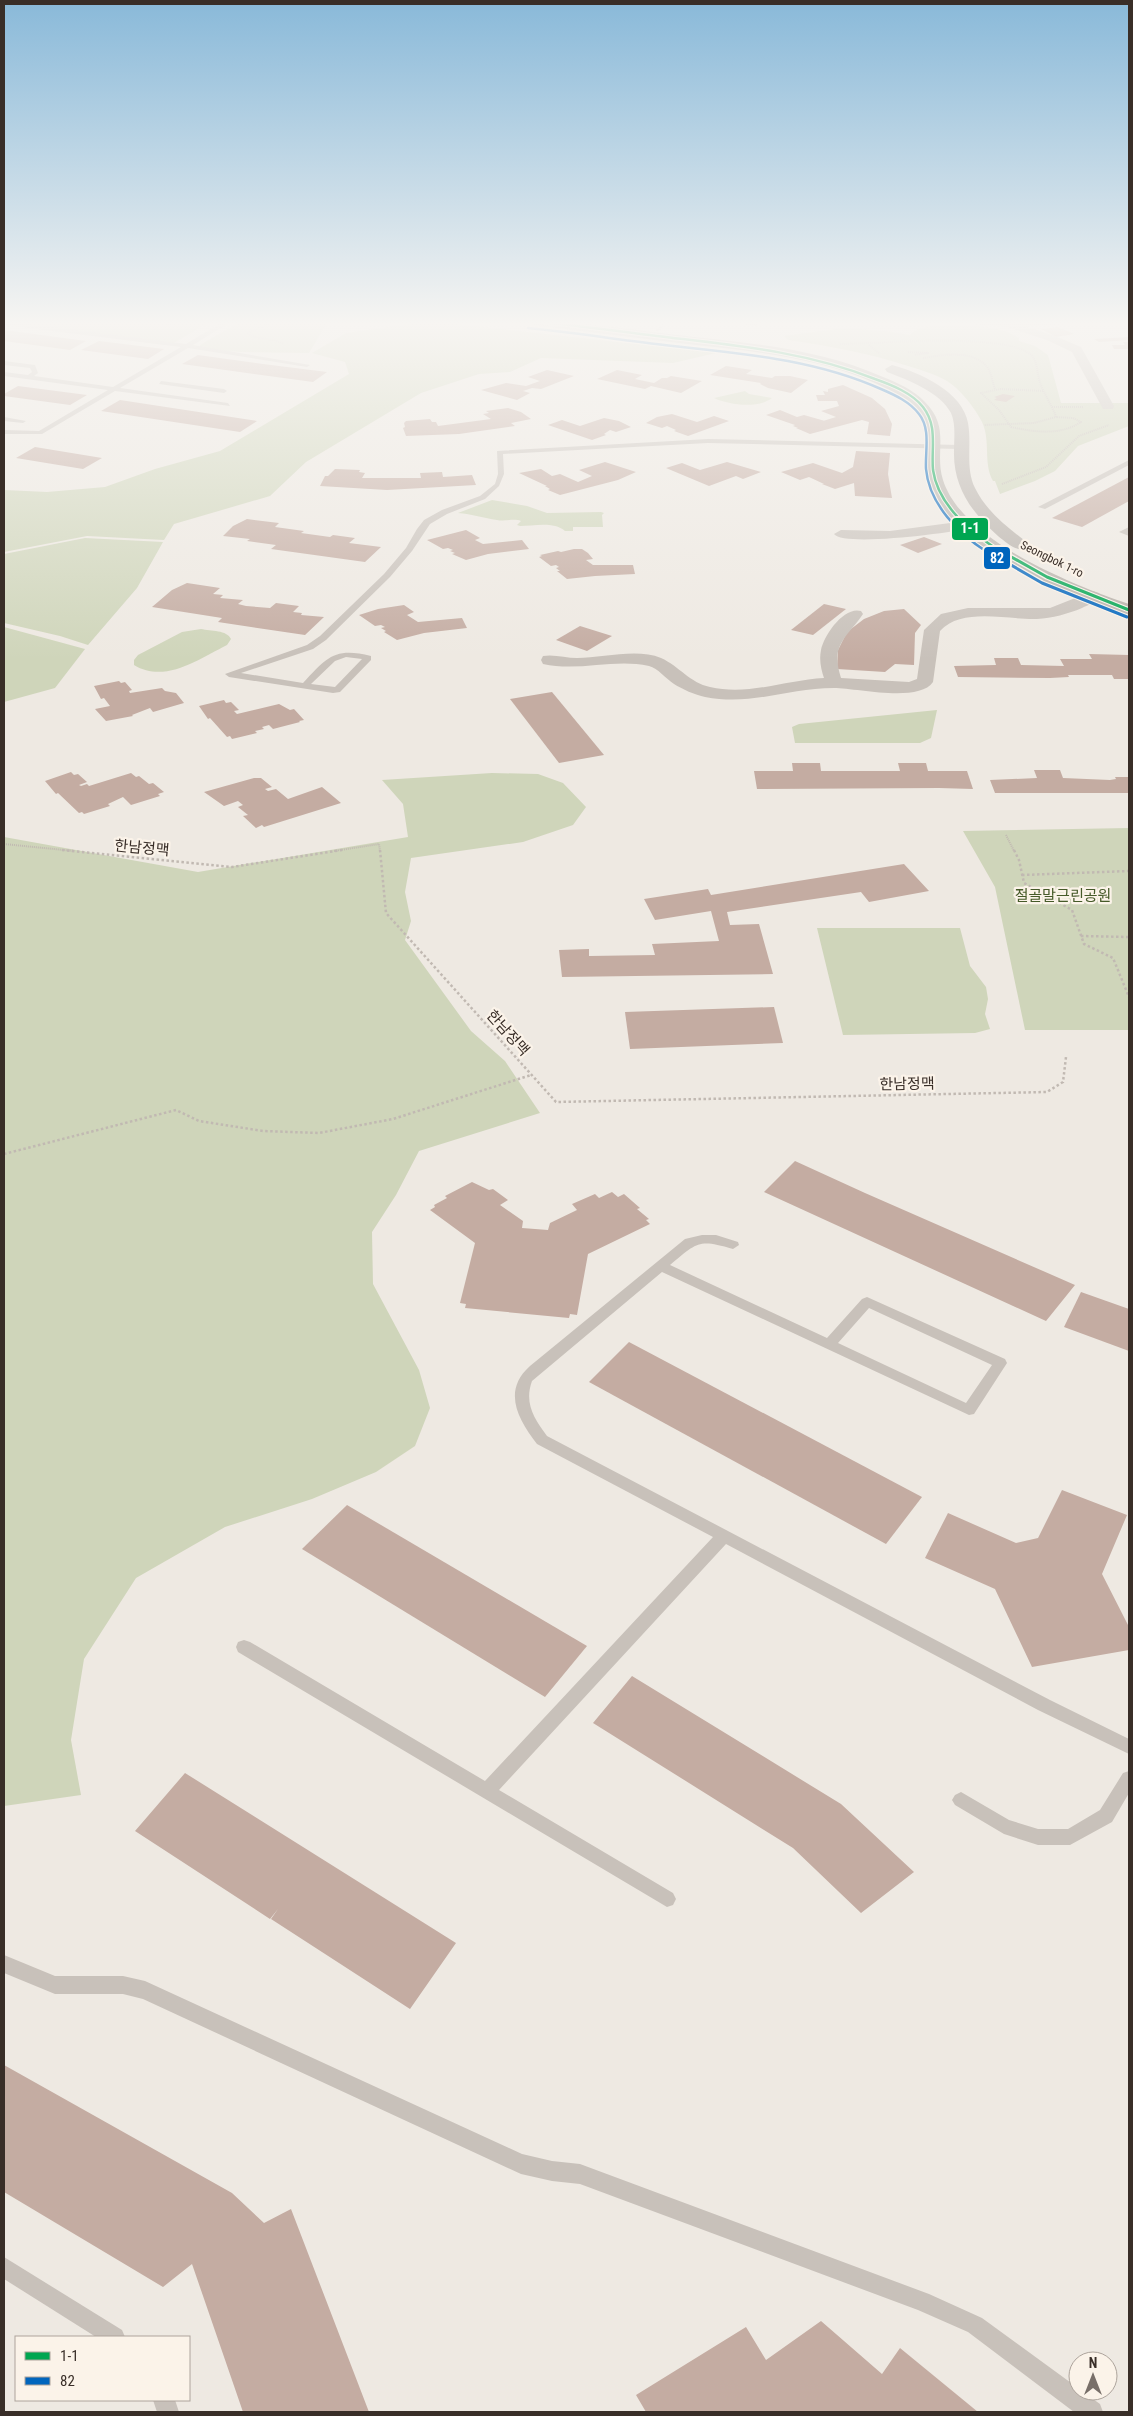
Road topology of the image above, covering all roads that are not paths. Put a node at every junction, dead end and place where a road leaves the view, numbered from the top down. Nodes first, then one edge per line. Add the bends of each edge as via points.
1 (934, 434) edge
2 (961, 434) edge
3 (934, 446) junction
4 (960, 447) junction
5 (1129, 462) edge
6 (1042, 507) dead end
7 (965, 525) junction
8 (1129, 529) edge
9 (841, 534) dead end
10 (1129, 534) edge
11 (1034, 553) dead end
12 (1093, 596) junction
13 (1129, 610) edge
14 (854, 614) dead end
15 (549, 660) dead end
16 (834, 683) junction
17 (305, 686) junction
18 (732, 1245) dead end
19 (661, 1266) junction
20 (830, 1344) junction
21 (724, 1536) junction
22 (244, 1647) dead end
23 (1129, 1747) edge
24 (1129, 1778) edge
25 (487, 1791) junction
26 (961, 1800) dead end
27 (667, 1899) dead end
28 (4, 1964) edge
29 (4, 2267) edge
30 (113, 2336) edge
31 (1092, 2412) edge

1 - 3 street, Seongbok 1-ro
2 - 4 street, Seongbok 1-ro
3 - 4 lane
3 - 7 street, Seongbok 1-ro via 935,479 950,510
3 - 17 lane via 708,441 499,452 498,485 486,495 428,521 419,529 406,553 323,638 310,647 229,674
4 - 11 street, Seongbok 1-ro via 967,487 979,506 993,523
5 - 6 lane
7 - 9 street via 890,535
7 - 12 street, Seongbok 1-ro via 986,542 1029,567
8 - 10 lane via 1123,532
12 - 13 street, Seongbok 1-ro
12 - 16 street via 1077,606 1050,613 1017,616 961,613 946,618 932,630 925,682 912,687
14 - 16 street via 836,633 828,648
15 - 16 street via 656,662 681,681 706,692 728,696
17 - 17 lane via 337,690 368,658 344,653 335,655
18 - 19 lane via 702,1238 690,1242
19 - 20 lane
19 - 21 lane via 542,1363 524,1381 521,1402 528,1422 542,1440
20 - 20 lane via 969,1410 1000,1363 867,1302
21 - 23 lane
21 - 25 lane
22 - 25 lane
24 - 26 lane via 1106,1816 1070,1837 1038,1837 1004,1826
25 - 27 lane
28 - 31 lane via 55,1985 123,1986 145,1990 521,2164 580,2174 922,2301 975,2325
29 - 30 lane

